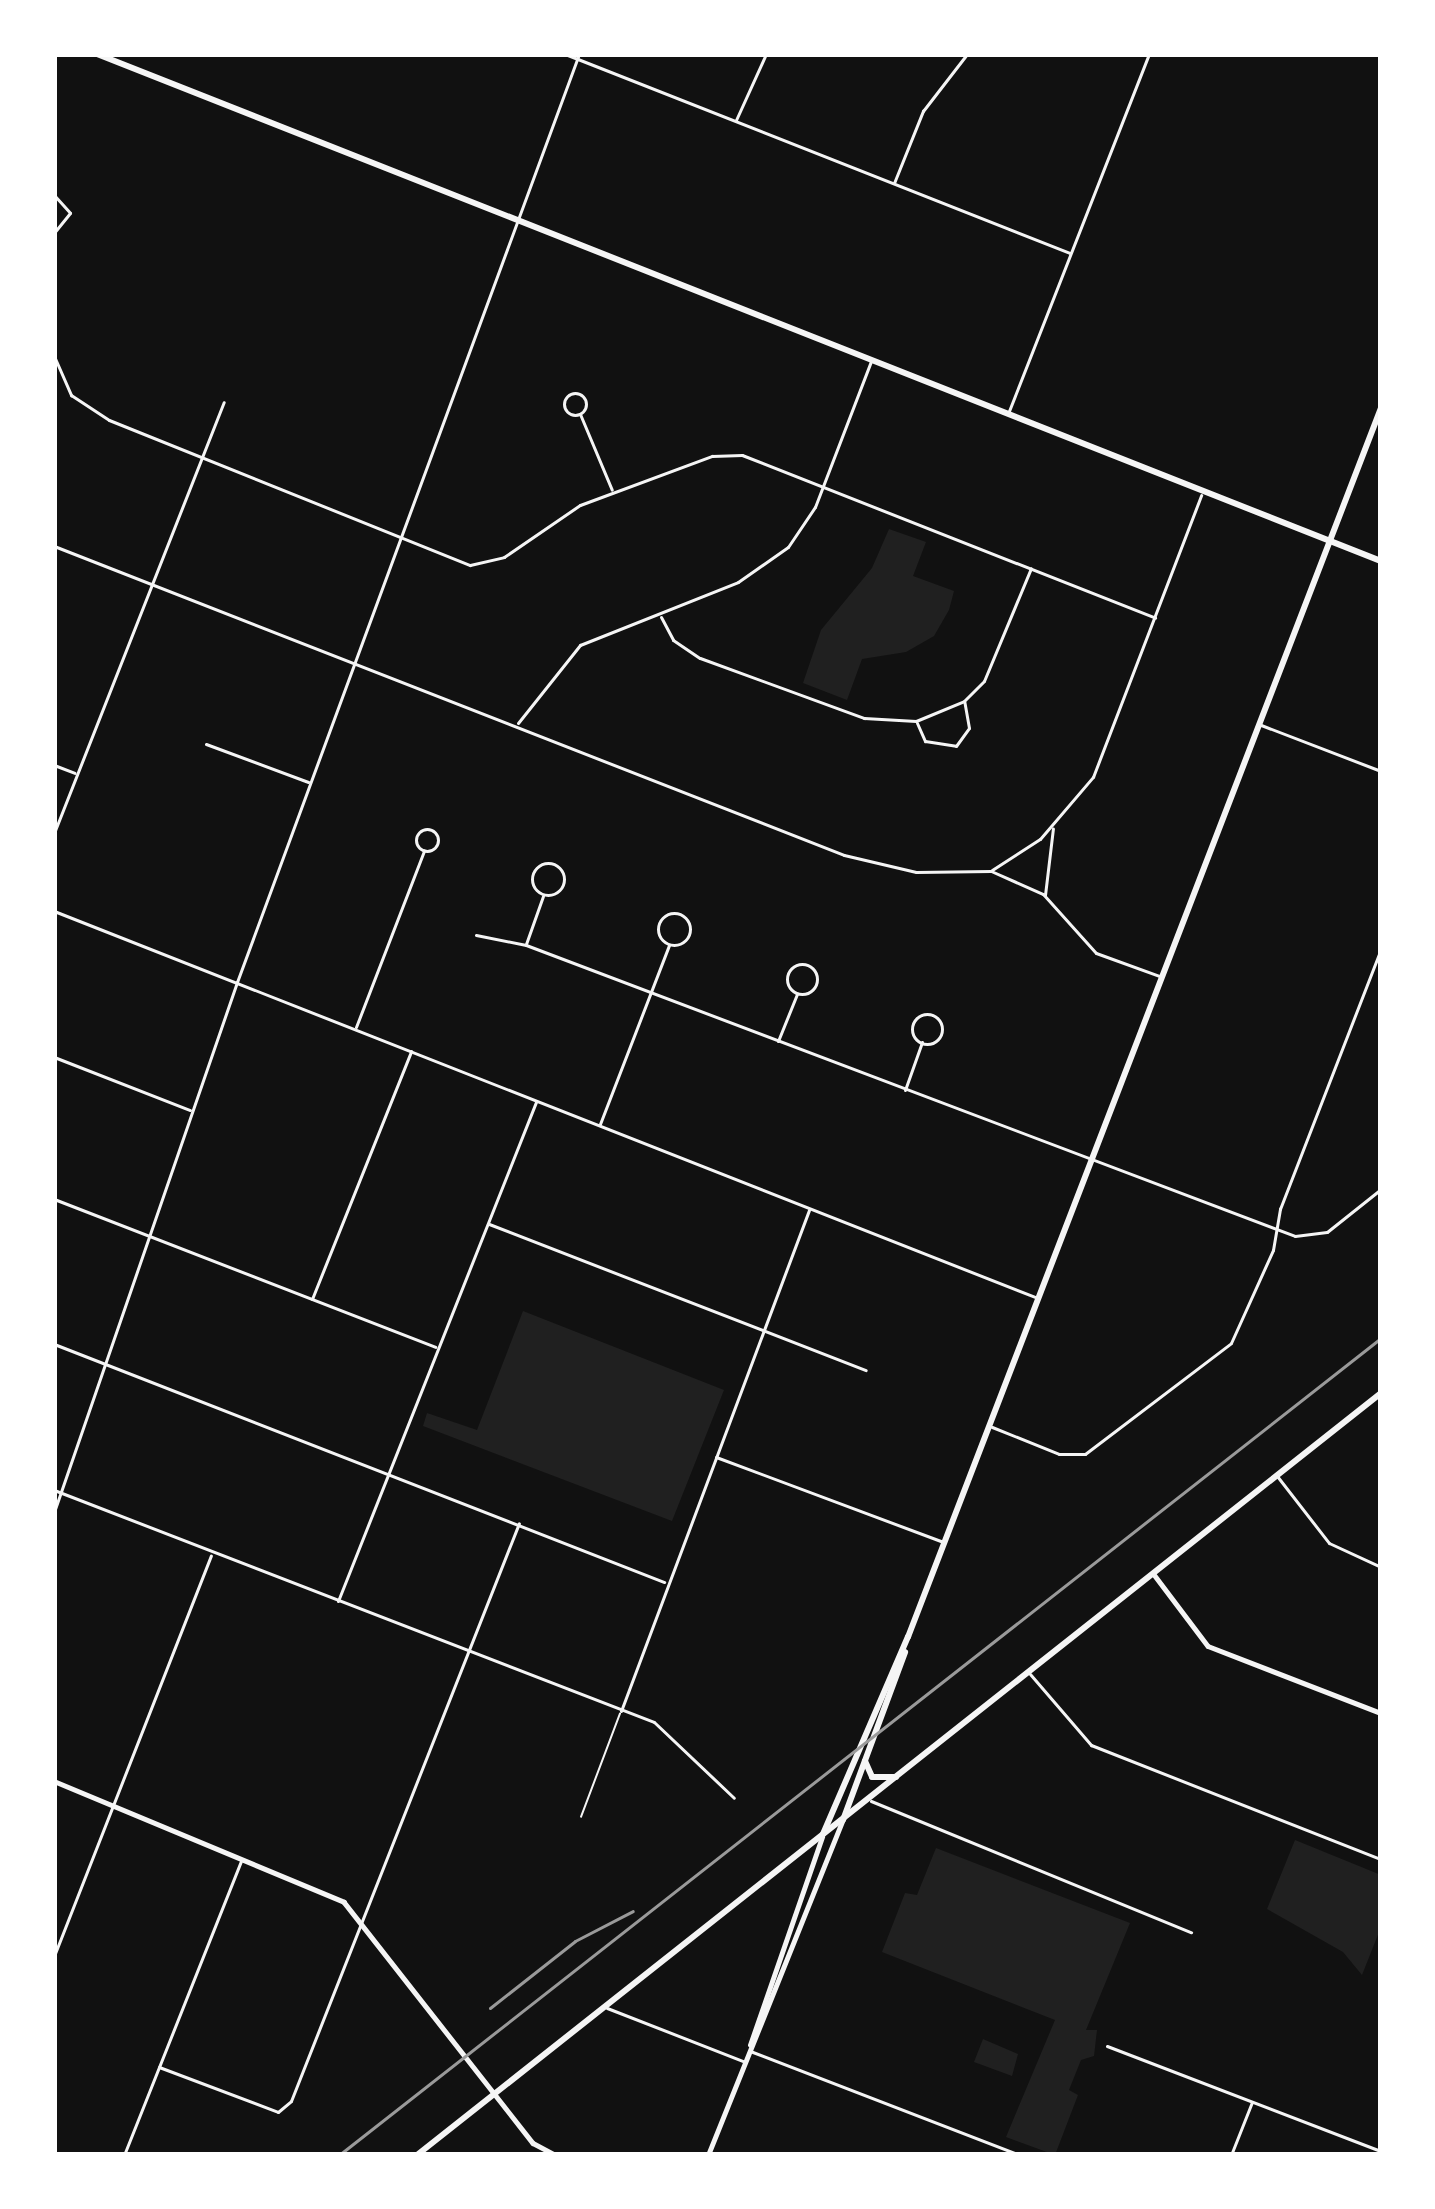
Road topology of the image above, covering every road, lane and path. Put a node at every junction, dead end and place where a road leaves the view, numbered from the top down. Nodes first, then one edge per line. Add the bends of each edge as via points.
1 (97, 54) edge
2 (565, 54) edge
3 (766, 54) edge
4 (967, 54) edge
5 (1149, 54) edge
6 (578, 56) edge
7 (735, 122) junction
8 (893, 185) junction
9 (54, 194) edge
10 (515, 217) junction
11 (54, 233) edge
12 (1070, 253) junction
13 (54, 356) edge
14 (872, 358) junction
15 (224, 403) dead end
16 (1381, 408) edge
17 (1008, 412) junction
18 (580, 414) dead end
19 (202, 458) junction
20 (824, 483) junction
21 (1204, 490) junction
22 (613, 491) junction
23 (398, 538) junction
24 (1329, 540) junction
25 (54, 546) edge
26 (1381, 561) edge
27 (1030, 568) junction
28 (152, 584) junction
29 (660, 616) junction
30 (1155, 618) junction
31 (354, 664) junction
32 (964, 701) junction
33 (916, 721) junction
34 (517, 724) junction
35 (1259, 724) junction
36 (206, 744) dead end
37 (54, 765) edge
38 (1381, 771) edge
39 (77, 774) junction
40 (310, 783) junction
41 (1056, 821) junction
42 (54, 833) edge
43 (424, 851) dead end
44 (991, 871) junction
45 (544, 894) junction
46 (1045, 896) junction
47 (54, 911) edge
48 (476, 935) dead end
49 (526, 945) junction
50 (669, 945) junction
51 (1381, 947) edge
52 (1162, 977) junction
53 (237, 982) junction
54 (797, 993) junction
55 (650, 995) junction
56 (355, 1029) junction
57 (922, 1042) junction
58 (777, 1043) junction
59 (412, 1051) junction
60 (54, 1057) edge
61 (904, 1091) junction
62 (536, 1100) junction
63 (191, 1111) junction
64 (600, 1126) junction
65 (1091, 1161) junction
66 (1381, 1189) edge
67 (54, 1198) edge
68 (810, 1209) junction
69 (488, 1223) junction
70 (1277, 1229) junction
71 (147, 1236) junction
72 (1039, 1298) junction
73 (311, 1300) junction
74 (763, 1332) junction
75 (54, 1344) edge
76 (437, 1347) junction
77 (102, 1363) junction
78 (866, 1370) dead end
79 (1381, 1393) edge
80 (989, 1426) junction
81 (714, 1456) junction
82 (387, 1472) junction
83 (1276, 1475) junction
84 (57, 1491) edge
85 (54, 1512) edge
86 (519, 1523) junction
87 (944, 1543) junction
88 (213, 1552) junction
89 (1381, 1567) edge
90 (1153, 1572) junction
91 (664, 1582) junction
92 (338, 1602) junction
93 (908, 1637) junction
94 (469, 1653) junction
95 (1028, 1672) junction
96 (621, 1712) junction
97 (1381, 1713) edge
98 (865, 1761) junction
99 (900, 1776) junction
100 (54, 1780) edge
101 (734, 1798) dead end
102 (870, 1800) junction
103 (114, 1804) junction
104 (581, 1817) dead end
105 (843, 1820) junction
106 (822, 1837) junction
107 (243, 1857) junction
108 (1381, 1859) edge
109 (360, 1920) junction
110 (1191, 1932) dead end
111 (54, 1956) edge
112 (605, 2007) junction
113 (1107, 2046) dead end
114 (748, 2050) junction
115 (744, 2061) junction
116 (158, 2067) junction
117 (495, 2093) junction
118 (1252, 2102) junction
119 (1381, 2151) edge
120 (124, 2155) edge
121 (417, 2155) edge
122 (556, 2155) edge
123 (708, 2155) edge
124 (1020, 2155) edge
125 (1231, 2155) edge

1 - 10 main road
2 - 6 street
3 - 7 street
4 - 8 street via 923,111
5 - 12 street
6 - 7 street
6 - 10 street
7 - 8 street
8 - 12 street
9 - 11 street via 70,213
10 - 14 main road
10 - 23 street
12 - 17 street
13 - 19 street via 71,395 88,409
14 - 17 main road
14 - 20 street
15 - 19 street
16 - 24 main road
17 - 21 main road
18 - 22 street
19 - 23 street
19 - 28 street
20 - 22 street via 727,455
20 - 27 street
20 - 29 street via 788,547 738,582
21 - 24 main road
21 - 30 street
22 - 23 street via 488,564 454,561
23 - 31 street
24 - 26 main road
24 - 35 main road
25 - 28 street
27 - 30 street
27 - 32 street via 995,664
28 - 31 street
28 - 39 street
29 - 33 street via 673,640 700,658 864,718
29 - 34 street via 580,645
30 - 41 street via 1093,777
31 - 34 street
31 - 40 street
32 - 33 street
32 - 33 street via 970,728 956,746 925,741
34 - 44 street via 844,855 916,872
35 - 38 street
35 - 52 main road
36 - 40 street
37 - 39 street
39 - 42 street
40 - 53 street
41 - 44 street
41 - 46 street via 1044,856
43 - 56 street
44 - 46 street
45 - 45 street via 562,886 554,864 532,874
45 - 49 street
46 - 52 street via 1080,943
47 - 53 street
48 - 49 street
49 - 55 street
50 - 50 street via 689,933 676,914 658,926
50 - 55 street
51 - 70 street
52 - 65 main road
53 - 56 street
53 - 63 street
54 - 54 street via 816,983 809,966 788,973
54 - 58 street
55 - 58 street
55 - 64 street
56 - 59 street
57 - 57 street via 941,1034 932,1015 913,1024
57 - 61 street
58 - 61 street
59 - 62 street
59 - 73 street
60 - 63 street
61 - 65 street
62 - 64 street
62 - 69 street
63 - 71 street
64 - 68 street
65 - 70 street
65 - 72 main road
66 - 70 street via 1314,1236
67 - 71 street
68 - 72 street
68 - 74 street
69 - 74 street
69 - 76 street
70 - 80 street via 1231,1343 1093,1451 1059,1454
71 - 73 street
71 - 77 street
72 - 80 main road
73 - 76 street
74 - 78 street
74 - 81 street
75 - 77 street
76 - 82 street
77 - 82 street
77 - 84 street
79 - 83 main road
80 - 87 main road
81 - 87 street
81 - 91 street
82 - 86 street
82 - 92 street
83 - 89 street via 1329,1544
83 - 90 main road
84 - 85 street
84 - 88 street
86 - 91 street
86 - 94 street
87 - 93 main road
88 - 92 street
88 - 103 street
90 - 95 main road
90 - 97 street via 1208,1646
91 - 96 street
92 - 94 street
93 - 98 main road
93 - 106 main road
94 - 96 street
94 - 109 street
95 - 99 main road
95 - 108 street via 1091,1744
96 - 101 street via 665,1728
96 - 104 lane
98 - 99 main road via 872,1777
98 - 105 main road
99 - 102 main road
100 - 103 street
102 - 105 main road
102 - 110 street
103 - 107 street
103 - 111 street
105 - 106 main road
105 - 114 street
106 - 112 main road
106 - 114 street
107 - 109 street via 332,1894
107 - 116 street
109 - 116 street via 280,2111
109 - 117 street
112 - 115 street
112 - 117 main road
113 - 118 street
114 - 115 street
114 - 124 street
115 - 123 street
116 - 120 street
117 - 121 main road
117 - 122 street via 533,2143
118 - 119 street
118 - 125 street

